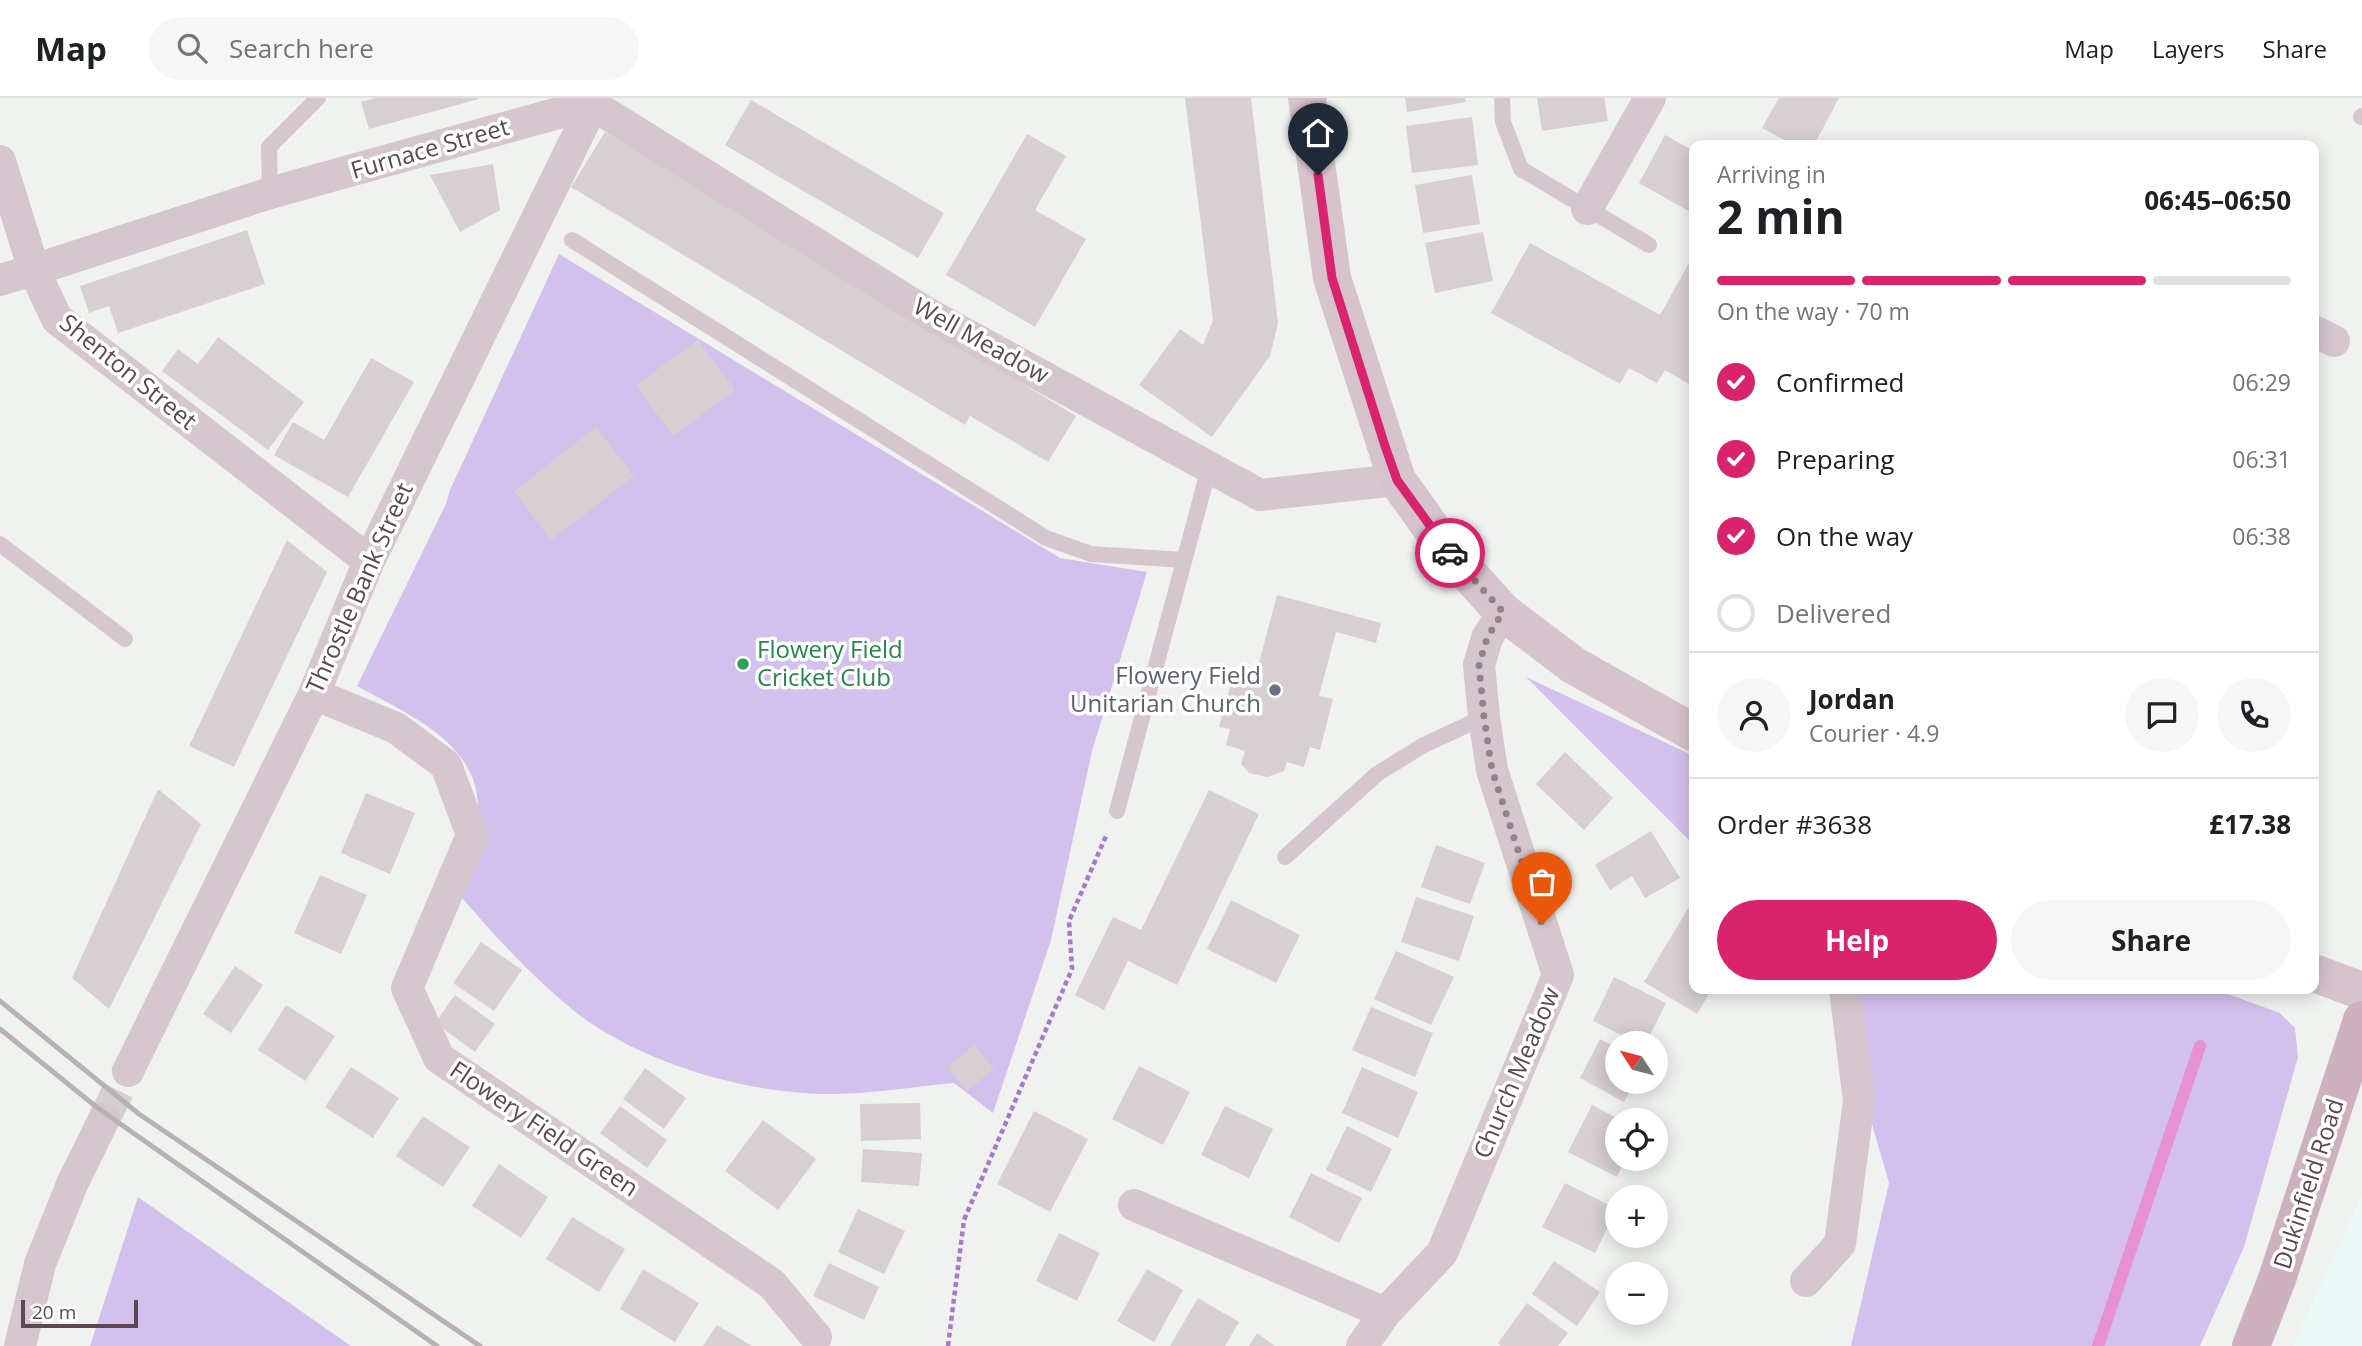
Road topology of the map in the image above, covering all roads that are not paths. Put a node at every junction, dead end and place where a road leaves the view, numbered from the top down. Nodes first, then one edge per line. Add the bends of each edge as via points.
1 (318, 98) edge
2 (1307, 98) edge
3 (1502, 98) edge
4 (1650, 98) edge
5 (594, 101) edge
6 (0, 161) edge
7 (270, 193) junction
8 (1587, 209) junction
9 (572, 240) dead end
10 (1649, 245) dead end
11 (34, 270) junction
12 (0, 281) edge
13 (1209, 468) junction
14 (1397, 480) junction
15 (0, 544) edge
16 (1184, 560) junction
17 (369, 561) junction
18 (1503, 612) junction
19 (125, 639) dead end
20 (314, 694) junction
21 (1484, 717) junction
22 (1689, 730) edge
23 (1117, 811) road end
24 (1285, 857) dead end
25 (2319, 975) edge
26 (2362, 991) edge
27 (1846, 994) edge
28 (2362, 1020) edge
29 (128, 1071) tunnel mouth
30 (104, 1119) tunnel mouth
31 (1134, 1205) dead end
32 (1806, 1281) dead end
33 (1385, 1314) junction
34 (816, 1336) dead end
35 (20, 1346) edge
36 (1362, 1346) edge
37 (2251, 1346) edge

1 - 7 lane via 269,147
2 - 14 main road via 1332,278
3 - 8 lane via 1503,122 1521,169
4 - 8 street
5 - 7 street, Furnace Street
5 - 13 street, Well Meadow via 927,313
5 - 17 street, Throstle Bank Street
6 - 11 street, Shenton Street
7 - 11 street
8 - 10 lane
9 - 16 lane via 1046,538 1091,554
11 - 12 street
11 - 17 street, Shenton Street via 57,319
13 - 14 street, Well Meadow via 1260,495
13 - 16 lane
14 - 18 main road via 1447,550
15 - 19 lane
16 - 23 lane
17 - 20 street, Throstle Bank Street
18 - 21 street, Church Meadow via 1487,638 1479,665
18 - 22 main road via 1573,665
20 - 29 street, Throstle Bank Street
20 - 34 street, Flowery Field Green via 396,728 446,765 472,835 407,988 439,1058 772,1284
21 - 24 lane via 1377,774
21 - 33 street, Church Meadow via 1492,770 1558,975 1442,1254
25 - 26 main road
27 - 32 street via 1859,1101 1840,1244
28 - 37 main road, Dukinfield Road
30 - 35 street via 40,1264
31 - 33 street
33 - 36 street, Church Meadow

